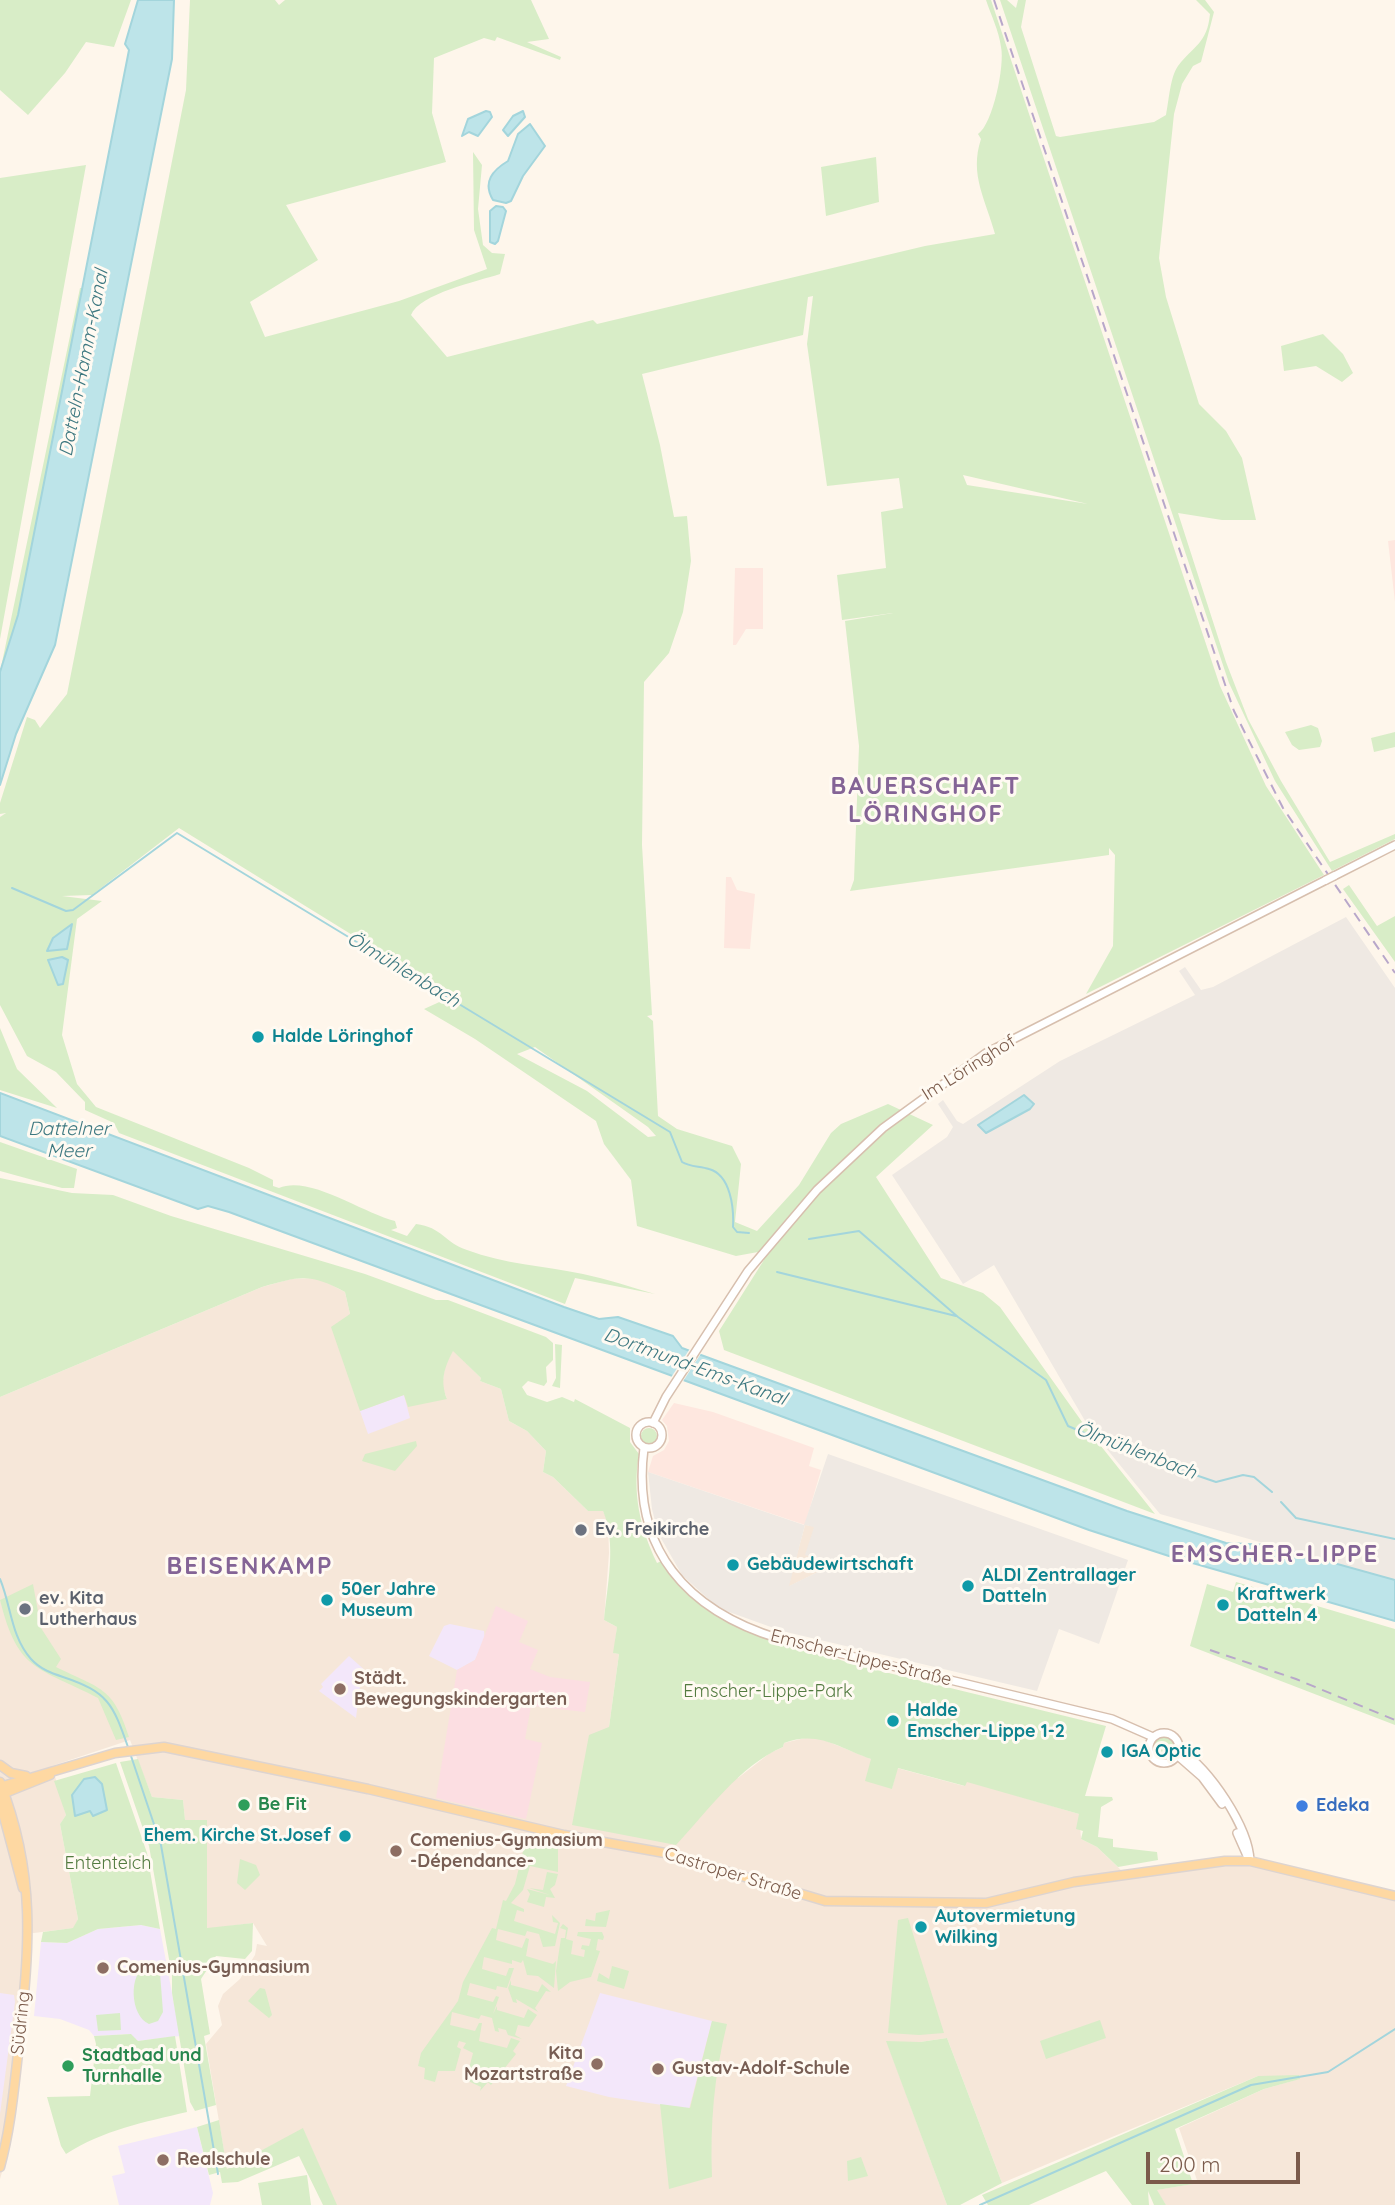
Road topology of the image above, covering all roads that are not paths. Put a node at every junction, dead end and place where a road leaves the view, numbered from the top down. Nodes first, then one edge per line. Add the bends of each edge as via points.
1 (1395, 845) edge
2 (653, 1423) junction
3 (647, 1448) junction
4 (1153, 1738) junction
5 (1179, 1753) junction
6 (0, 1765) edge
7 (76, 1765) junction
8 (29, 1776) junction
9 (1, 1789) edge
10 (0, 1802) edge
11 (1250, 1861) junction
12 (1395, 1896) edge
13 (29, 1919) junction
14 (0, 2167) edge

1 - 2 street, Im Löringhof, bridge via 986,1053 883,1128 817,1190 748,1271
2 - 3 street via 662,1437 658,1445
2 - 3 street via 641,1425 636,1432 637,1441
3 - 4 street, Emscher-Lippe-Straße via 643,1486 653,1536 673,1573 695,1598 729,1619 780,1639 1112,1719
4 - 5 street via 1171,1734 1178,1741
4 - 5 street via 1149,1751 1157,1761 1170,1762
5 - 11 street via 1200,1768 1222,1795 1249,1849
6 - 8 main road via 11,1773
7 - 8 main road, Castroper Straße
7 - 9 main road, Castroper Straße
7 - 11 main road, Castroper Straße via 164,1747 665,1853 825,1901 986,1903 1118,1875
8 - 9 main road, Castroper Straße
9 - 13 main road, Südring via 24,1856
10 - 13 main road, Südring
11 - 12 main road, Castroper Straße
13 - 14 main road, Südring via 14,2094

